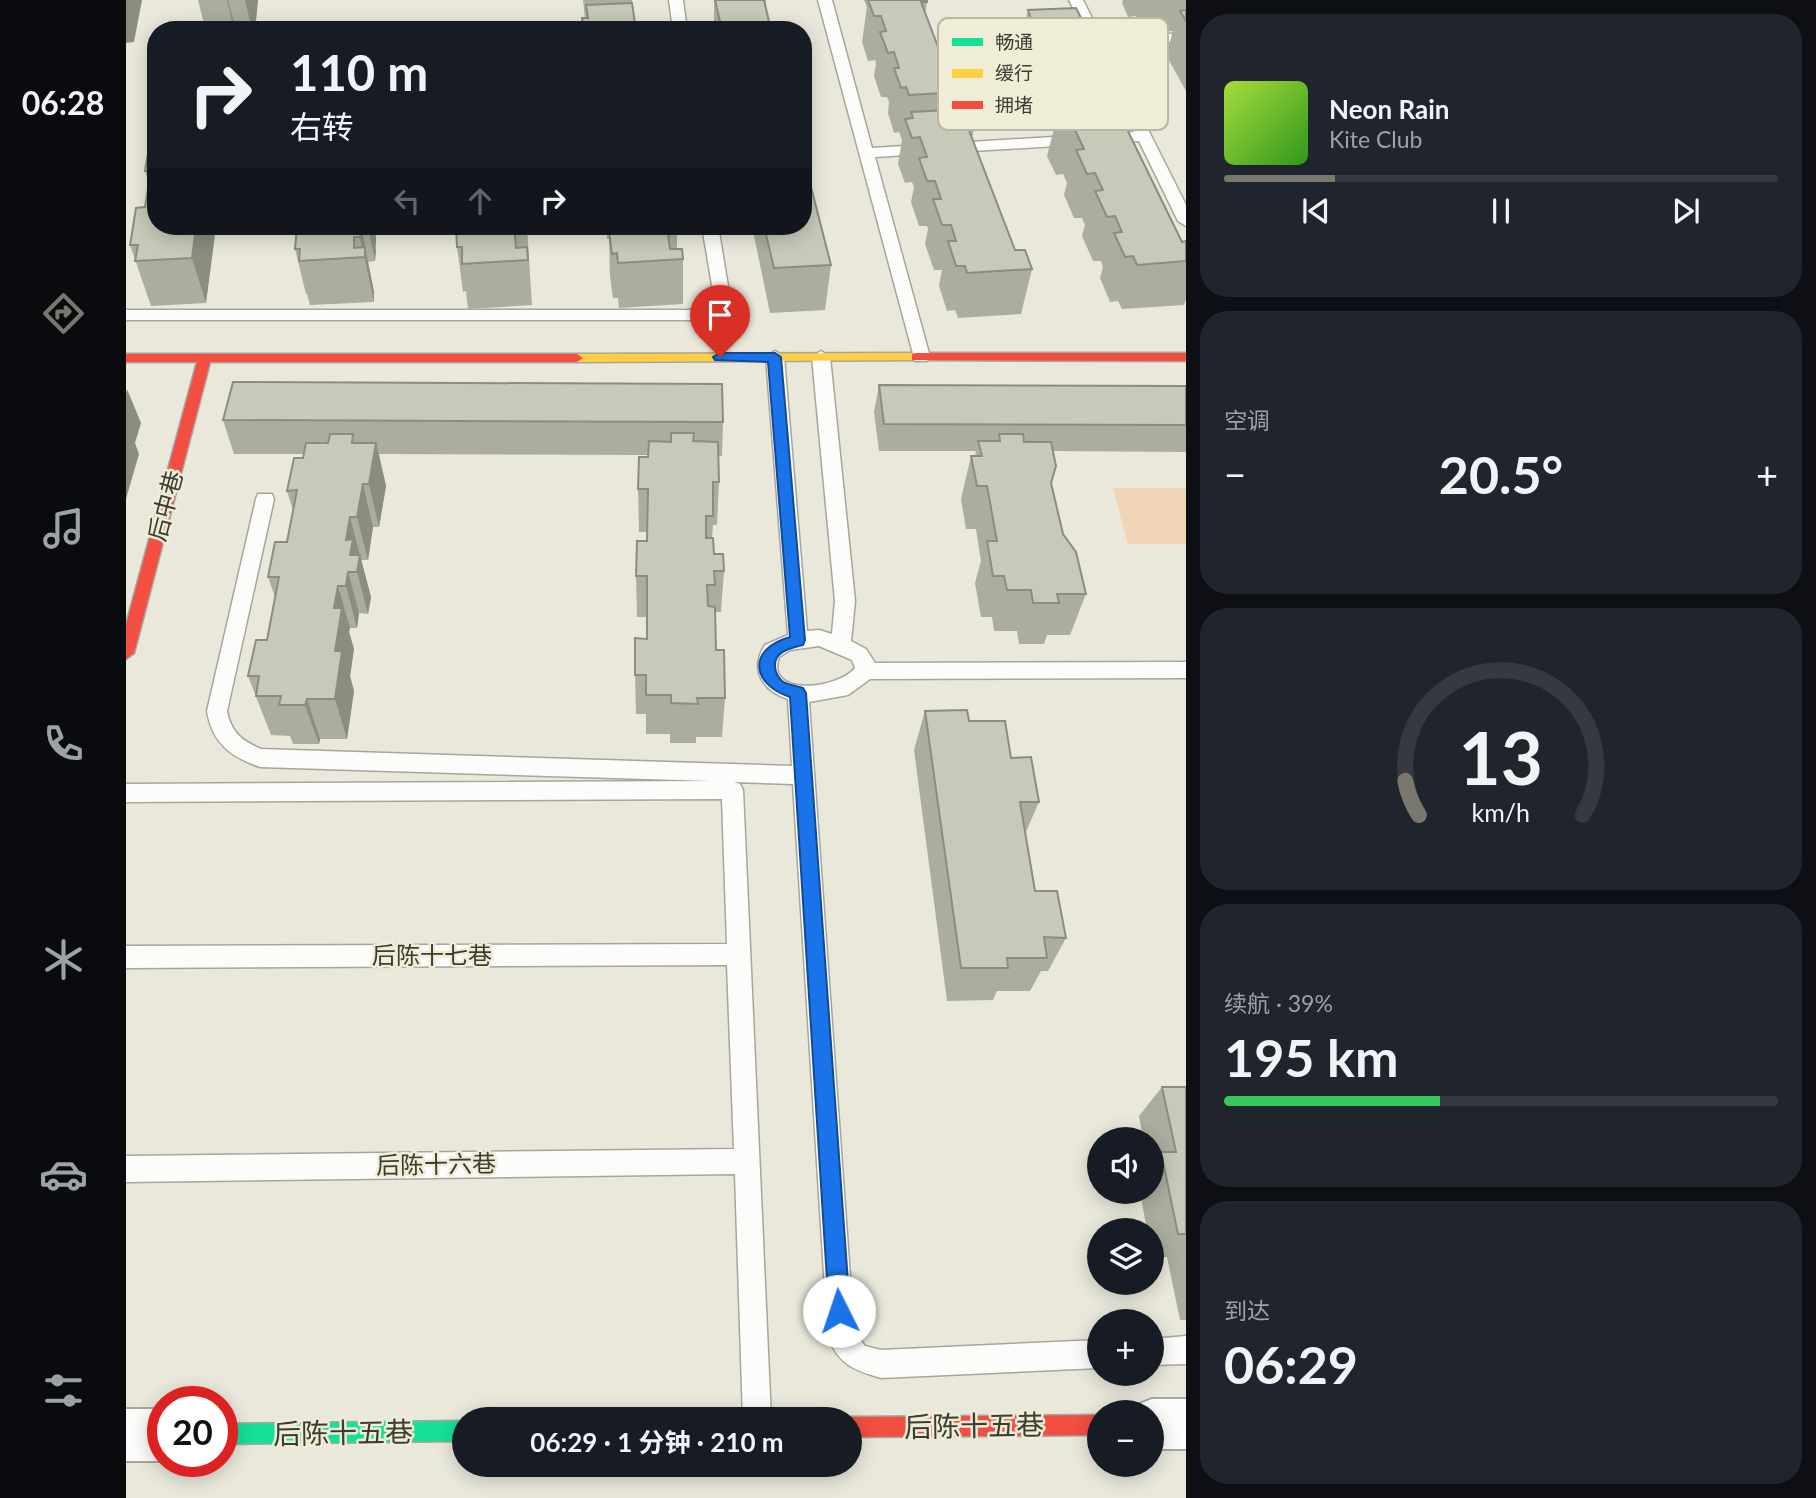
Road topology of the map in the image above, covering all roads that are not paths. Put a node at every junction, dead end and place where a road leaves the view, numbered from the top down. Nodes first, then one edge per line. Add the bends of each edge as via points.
1 (676, 0) edge
2 (825, 0) edge
3 (1076, 0) edge
4 (1085, 18) edge
5 (679, 21) edge
6 (1186, 37) edge
7 (1168, 38) edge
8 (1141, 130) edge
9 (1144, 136) junction
10 (866, 153) junction
11 (1186, 221) edge
12 (712, 235) edge
13 (126, 315) edge
14 (775, 357) junction
15 (821, 357) junction
16 (920, 357) junction
17 (1186, 357) edge
18 (126, 358) edge
19 (205, 358) junction
20 (265, 499) dead end
21 (798, 640) junction
22 (841, 643) junction
23 (126, 653) edge
24 (1186, 670) edge
25 (865, 671) junction
26 (798, 693) junction
27 (803, 775) junction
28 (126, 793) edge
29 (739, 954) junction
30 (126, 957) edge
31 (747, 1161) junction
32 (126, 1168) edge
33 (1186, 1350) edge
34 (1164, 1351) edge
35 (1087, 1355) edge
36 (757, 1407) edge
37 (1164, 1424) edge
38 (1186, 1424) edge
39 (1087, 1425) edge
40 (862, 1427) edge
41 (452, 1432) edge
42 (238, 1434) edge
43 (126, 1435) edge
44 (147, 1435) edge

1 - 5 lane
2 - 10 lane
3 - 4 lane
6 - 7 lane
8 - 9 lane
9 - 10 lane
9 - 11 lane
10 - 16 lane
12 - 13 lane via 723,304 706,316
14 - 15 street
14 - 19 street
14 - 21 lane
15 - 16 street
15 - 22 lane via 845,601
16 - 17 street
18 - 19 street
19 - 23 street, 后中巷
20 - 27 lane via 217,711 225,737 239,750 260,758
21 - 22 lane
21 - 26 lane via 781,645 767,663 776,686
22 - 25 lane via 859,653
24 - 25 lane
25 - 26 lane via 842,690
26 - 27 lane
27 - 35 lane via 841,1337 857,1357 881,1364
28 - 29 lane via 732,790
29 - 30 lane, 后陈十七巷
29 - 31 lane
31 - 32 lane, 后陈十六巷
31 - 36 lane
33 - 34 lane
37 - 38 street
39 - 40 street, 后陈十五巷
41 - 42 street, 后陈十五巷
43 - 44 street

